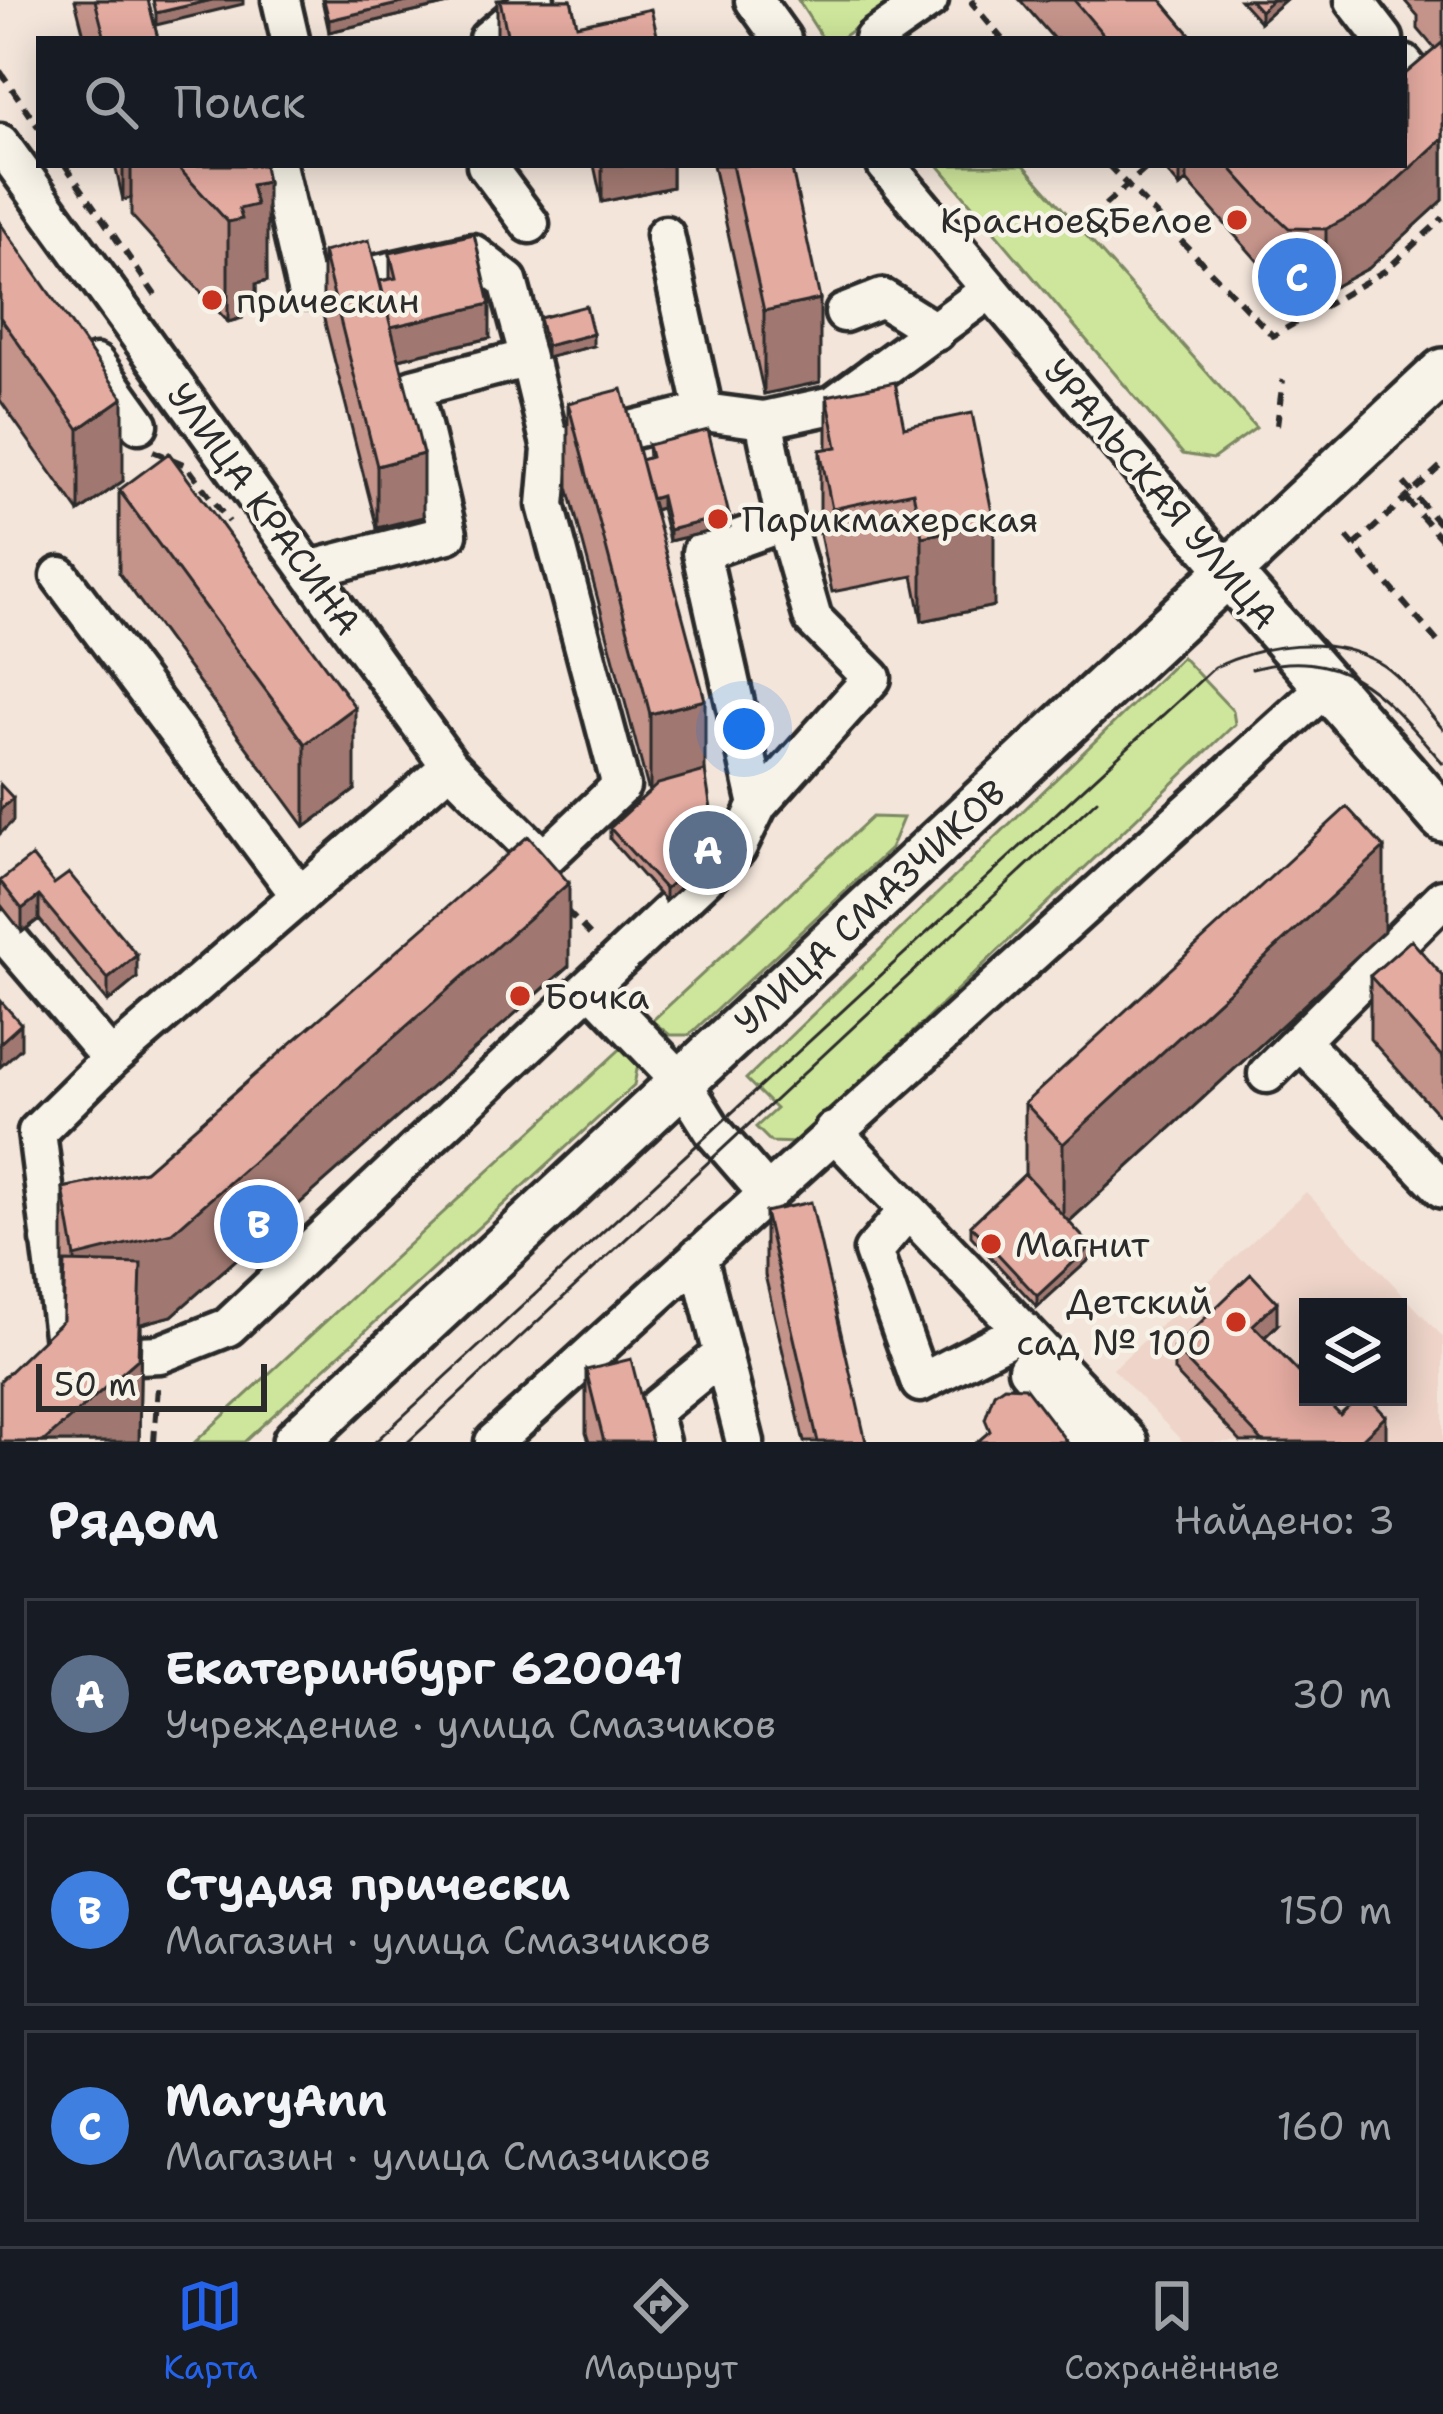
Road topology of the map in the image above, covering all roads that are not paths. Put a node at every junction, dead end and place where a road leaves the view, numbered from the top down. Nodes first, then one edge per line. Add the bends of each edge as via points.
1 (281, 0) edge
2 (535, 0) edge
3 (754, 0) edge
4 (929, 0) edge
5 (1354, 0) edge
6 (289, 36) edge
7 (492, 36) edge
8 (779, 36) edge
9 (877, 36) edge
10 (1382, 36) edge
11 (1407, 68) edge
12 (1407, 109) edge
13 (0, 143) edge
14 (278, 168) edge
15 (488, 168) edge
16 (888, 168) edge
17 (530, 224) dead end
18 (665, 235) dead end
19 (989, 290) junction
20 (844, 313) dead end
21 (70, 329) edge
22 (936, 332) junction
23 (529, 358) junction
24 (1443, 372) edge
25 (704, 412) junction
26 (764, 420) junction
27 (140, 424) dead end
28 (551, 449) junction
29 (785, 522) junction
30 (309, 570) junction
31 (1228, 574) junction
32 (60, 576) dead end
33 (1328, 686) junction
34 (450, 766) junction
35 (758, 805) junction
36 (1443, 818) edge
37 (544, 860) junction
38 (300, 896) junction
39 (1443, 898) edge
40 (492, 906) edge
41 (0, 928) edge
42 (592, 988) junction
43 (1300, 1041) junction
44 (110, 1059) junction
45 (1267, 1074) dead end
46 (682, 1082) junction
47 (833, 1131) junction
48 (1443, 1190) edge
49 (766, 1192) junction
50 (149, 1202) edge
51 (908, 1210) junction
52 (50, 1240) junction
53 (698, 1256) junction
54 (1033, 1340) junction
55 (723, 1354) junction
56 (296, 1442) edge
57 (494, 1442) edge
58 (660, 1442) edge
59 (745, 1442) edge
60 (1089, 1442) edge
61 (1130, 1442) edge

1 - 6 street
2 - 7 street
3 - 8 street
4 - 9 street
5 - 10 street
11 - 12 street via 1427,93
13 - 30 street, УЛИЦА КРАСИНА
14 - 23 street via 305,290 472,253 508,281
15 - 17 street
16 - 19 street, УРАЛЬСКАЯ УЛИЦА
18 - 25 street
19 - 22 street
19 - 31 street, УРАЛЬСКАЯ УЛИЦА
20 - 22 street via 882,298
21 - 27 street
22 - 26 street via 833,405
23 - 28 street
23 - 30 street via 413,388 448,534
24 - 31 main road, УЛИЦА СМАЗЧИКОВ
25 - 26 street
25 - 28 street
26 - 29 street
28 - 37 street via 546,506 621,786
29 - 35 street via 701,553
29 - 35 street via 812,620 872,678
30 - 34 street, УЛИЦА КРАСИНА
31 - 33 main road, УРАЛЬСКАЯ УЛИЦА
31 - 46 main road, УЛИЦА СМАЗЧИКОВ
32 - 38 street
33 - 36 main road, УРАЛЬСКАЯ УЛИЦА
33 - 47 street
34 - 37 street, УЛИЦА КРАСИНА
34 - 38 street
35 - 42 street via 737,848
37 - 40 street
38 - 44 street
39 - 43 street
41 - 44 street
42 - 46 street
42 - 52 street via 229,1327 160,1354 56,1367
43 - 45 street
43 - 48 street
44 - 52 street via 38,1132
46 - 49 street
46 - 56 main road, УЛИЦА СМАЗЧИКОВ
47 - 49 street
47 - 51 street
49 - 53 street
50 - 52 street via 131,1218
51 - 54 street
51 - 54 street via 873,1251 920,1384
53 - 55 street
53 - 57 street
54 - 60 street via 1027,1369
54 - 61 street
55 - 58 street via 652,1412
55 - 59 street

